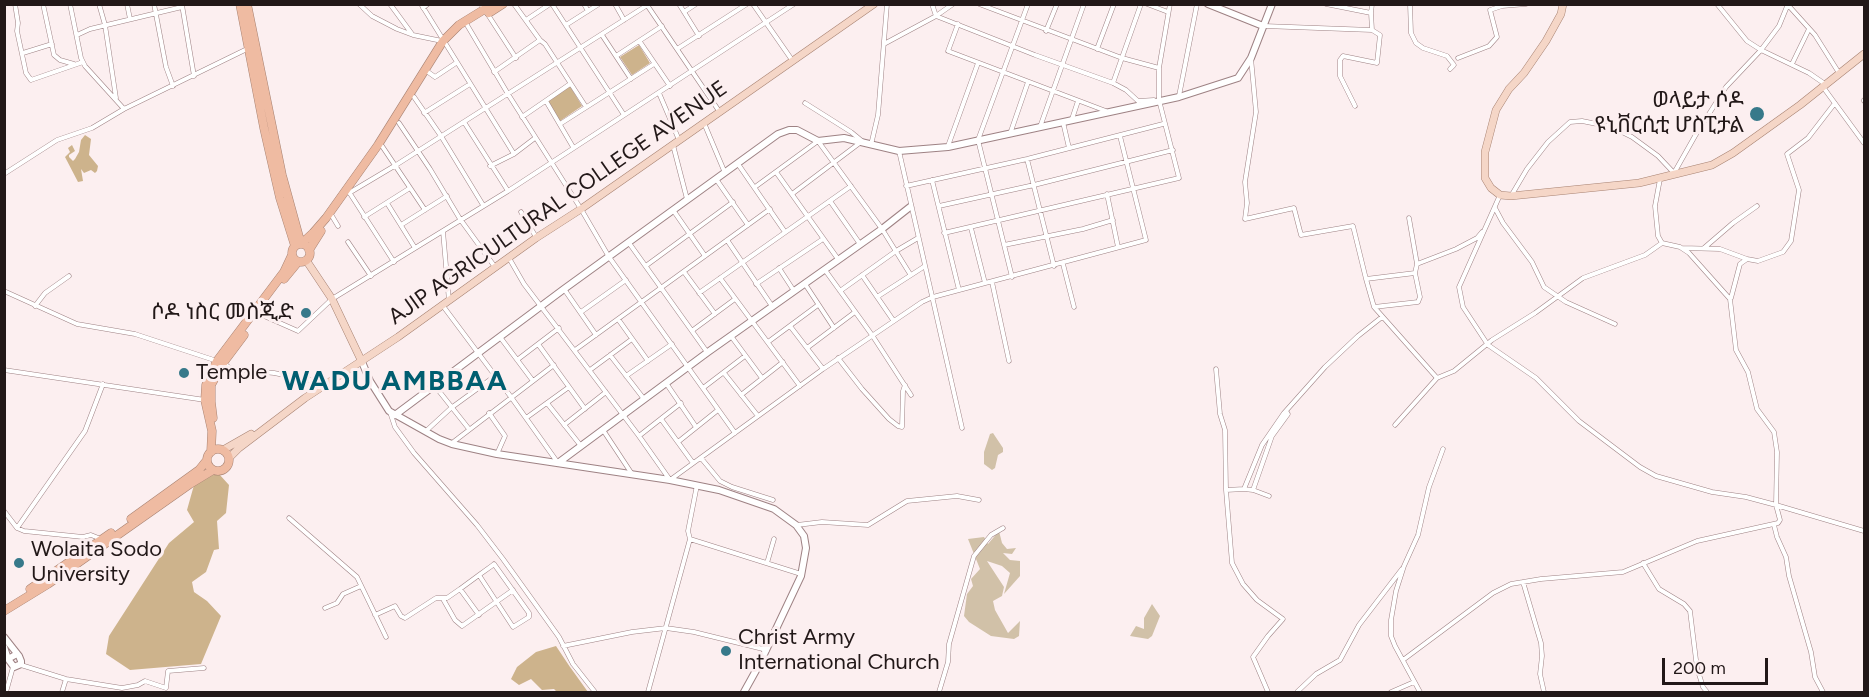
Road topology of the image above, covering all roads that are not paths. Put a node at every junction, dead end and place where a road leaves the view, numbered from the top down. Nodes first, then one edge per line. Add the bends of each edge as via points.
1 (15, 4) edge
2 (43, 4) edge
3 (70, 4) edge
4 (99, 4) edge
5 (127, 4) edge
6 (154, 4) edge
7 (240, 4) edge
8 (247, 4) edge
9 (359, 4) edge
10 (390, 4) edge
11 (428, 4) edge
12 (493, 4) edge
13 (503, 4) edge
14 (514, 4) edge
15 (551, 4) edge
16 (584, 4) edge
17 (599, 4) edge
18 (615, 4) edge
19 (679, 4) edge
20 (696, 4) edge
21 (747, 4) edge
22 (753, 4) edge
23 (794, 4) edge
24 (887, 4) edge
25 (932, 4) edge
26 (953, 4) edge
27 (979, 4) edge
28 (998, 4) edge
29 (1028, 4) edge
30 (1057, 4) edge
31 (1084, 4) edge
32 (1114, 4) edge
33 (1141, 4) edge
34 (1147, 4) edge
35 (1170, 4) edge
36 (1197, 4) edge
37 (1208, 4) edge
38 (1272, 4) edge
39 (1326, 4) edge
40 (1372, 4) edge
41 (1410, 4) edge
42 (1526, 4) edge
43 (1563, 4) edge
44 (1724, 4) edge
45 (648, 5) edge
46 (1788, 5) edge
47 (182, 6) edge
48 (422, 6) edge
49 (870, 6) edge
50 (1718, 7) edge
51 (484, 9) edge
52 (995, 10) junction
53 (588, 11) junction
54 (684, 12) junction
55 (1168, 12) junction
56 (156, 13) junction
57 (1371, 14) junction
58 (936, 16) junction
59 (130, 19) junction
60 (526, 20) junction
61 (624, 20) junction
62 (1022, 20) junction
63 (765, 22) junction
64 (958, 24) junction
65 (566, 25) junction
66 (105, 26) junction
67 (467, 26) junction
68 (662, 26) junction
69 (1263, 26) junction
70 (1809, 29) junction
71 (1372, 30) junction
72 (1046, 31) junction
73 (77, 35) junction
74 (413, 35) junction
75 (602, 35) junction
76 (699, 36) junction
77 (1071, 38) junction
78 (540, 40) junction
79 (640, 42) junction
80 (444, 43) junction
81 (52, 44) junction
82 (883, 44) junction
83 (1012, 46) junction
84 (252, 47) junction
85 (580, 49) junction
86 (677, 49) junction
87 (1097, 49) junction
88 (1761, 50) junction
89 (23, 54) junction
90 (1864, 54) edge
91 (616, 56) junction
92 (516, 58) junction
93 (1122, 58) junction
94 (1251, 58) junction
95 (1458, 58) dead end
96 (83, 62) junction
97 (793, 62) junction
98 (456, 63) junction
99 (557, 63) junction
100 (978, 63) junction
101 (654, 64) junction
102 (1792, 64) junction
103 (76, 65) junction
104 (1062, 65) junction
105 (1159, 68) junction
106 (1450, 69) dead end
107 (428, 72) junction
108 (494, 72) junction
109 (692, 72) junction
110 (1004, 72) junction
111 (1840, 73) junction
112 (194, 76) junction
113 (631, 79) junction
114 (1028, 82) junction
115 (1113, 83) junction
116 (470, 84) junction
117 (570, 84) junction
118 (173, 86) junction
119 (670, 86) junction
120 (1825, 86) junction
121 (1053, 92) junction
122 (609, 93) junction
123 (659, 93) junction
124 (508, 94) junction
125 (414, 97) junction
126 (1179, 97) junction
127 (116, 100) junction
128 (1158, 100) junction
129 (546, 101) junction
130 (1078, 101) junction
131 (805, 103) dead end
132 (1835, 103) junction
133 (1355, 106) dead end
134 (586, 107) junction
135 (486, 108) junction
136 (124, 109) junction
137 (719, 111) junction
138 (1107, 111) junction
139 (424, 113) junction
140 (624, 115) junction
141 (522, 117) junction
142 (1072, 119) junction
143 (1063, 121) junction
144 (464, 122) junction
145 (703, 122) junction
146 (399, 123) junction
147 (560, 124) junction
148 (1163, 124) junction
149 (1040, 127) junction
150 (1010, 134) junction
151 (441, 136) junction
152 (1120, 136) junction
153 (535, 138) junction
154 (978, 140) junction
155 (818, 141) junction
156 (676, 142) junction
157 (1864, 143) edge
158 (866, 144) junction
159 (382, 146) junction
160 (573, 147) junction
161 (948, 147) junction
162 (1069, 148) junction
163 (1173, 150) junction
164 (418, 151) junction
165 (899, 151) junction
166 (514, 154) junction
167 (1027, 159) junction
168 (1127, 162) junction
169 (551, 163) junction
170 (738, 164) junction
171 (835, 164) junction
172 (396, 165) junction
173 (490, 166) junction
174 (985, 168) junction
175 (776, 172) junction
176 (725, 173) junction
177 (1674, 173) junction
178 (4, 174) edge
179 (1660, 178) junction
180 (716, 179) junction
181 (932, 180) junction
182 (1034, 185) junction
183 (851, 186) junction
184 (906, 186) junction
185 (755, 187) junction
186 (410, 188) junction
187 (1133, 188) junction
188 (347, 191) junction
189 (508, 191) junction
190 (792, 194) junction
191 (992, 194) junction
192 (1107, 194) junction
193 (1500, 195) junction
194 (447, 196) junction
195 (1511, 196) junction
196 (687, 200) junction
197 (830, 201) junction
198 (733, 202) junction
199 (387, 203) junction
200 (483, 205) junction
201 (939, 206) junction
202 (1756, 206) dead end
203 (910, 207) junction
204 (1495, 207) junction
205 (581, 209) junction
206 (770, 209) junction
207 (425, 210) junction
208 (673, 210) junction
209 (1040, 210) junction
210 (521, 212) dead end
211 (332, 216) junction
212 (807, 216) junction
213 (364, 217) junction
214 (1409, 218) dead end
215 (460, 219) junction
216 (1113, 220) junction
217 (998, 221) junction
218 (401, 225) junction
219 (748, 225) junction
220 (338, 226) dead end
221 (971, 228) junction
222 (1484, 229) junction
223 (882, 230) junction
224 (443, 231) junction
225 (785, 232) junction
226 (944, 233) junction
227 (690, 234) junction
228 (1046, 236) junction
229 (536, 238) junction
230 (918, 238) junction
231 (823, 239) junction
232 (727, 240) junction
233 (348, 242) dead end
234 (630, 243) junction
235 (1662, 243) junction
236 (298, 245) junction
237 (860, 245) junction
238 (1004, 245) junction
239 (1118, 247) junction
240 (415, 248) junction
241 (1682, 248) junction
242 (1704, 248) junction
243 (309, 250) junction
244 (896, 251) junction
245 (292, 255) junction
246 (609, 256) junction
247 (705, 256) junction
248 (508, 258) junction
249 (1747, 259) junction
250 (838, 260) junction
251 (302, 261) junction
252 (394, 262) junction
253 (741, 262) junction
254 (1063, 264) junction
255 (1417, 264) junction
256 (647, 265) junction
257 (925, 266) junction
258 (1054, 266) junction
259 (495, 268) junction
260 (779, 268) junction
261 (825, 269) junction
262 (684, 272) junction
263 (1415, 273) junction
264 (910, 274) junction
265 (862, 275) junction
266 (69, 276) dead end
267 (371, 276) junction
268 (1012, 277) junction
269 (720, 278) junction
270 (1366, 279) junction
271 (626, 280) junction
272 (992, 282) junction
273 (985, 283) junction
274 (756, 284) junction
275 (804, 284) junction
276 (663, 287) junction
277 (564, 288) junction
278 (959, 290) junction
279 (4, 291) edge
280 (794, 291) junction
281 (840, 291) junction
282 (699, 293) junction
283 (1557, 296) junction
284 (877, 297) junction
285 (933, 297) junction
286 (333, 299) junction
287 (735, 299) junction
288 (1730, 299) junction
289 (642, 302) junction
290 (446, 304) junction
291 (541, 305) junction
292 (818, 305) junction
293 (35, 306) junction
294 (772, 306) junction
295 (1074, 307) dead end
296 (1374, 307) junction
297 (581, 312) junction
298 (855, 312) junction
299 (257, 314) junction
300 (715, 314) junction
301 (1382, 316) junction
302 (618, 319) junction
303 (893, 320) junction
304 (752, 321) junction
305 (1615, 324) dead end
306 (790, 326) junction
307 (559, 328) junction
308 (834, 328) junction
309 (693, 330) junction
310 (872, 334) junction
311 (596, 335) junction
312 (731, 336) junction
313 (500, 338) junction
314 (632, 339) junction
315 (768, 342) junction
316 (538, 344) junction
317 (672, 344) junction
318 (1488, 345) junction
319 (807, 348) junction
320 (576, 350) junction
321 (708, 352) junction
322 (478, 353) junction
323 (610, 355) junction
324 (745, 356) junction
325 (838, 358) junction
326 (517, 360) junction
327 (648, 361) junction
328 (1009, 361) dead end
329 (220, 362) junction
330 (362, 362) junction
331 (783, 362) junction
332 (554, 365) junction
333 (688, 367) junction
334 (823, 369) junction
335 (1216, 369) dead end
336 (4, 370) edge
337 (590, 370) junction
338 (724, 373) junction
339 (495, 375) junction
340 (626, 376) junction
341 (762, 378) junction
342 (1437, 378) junction
343 (533, 381) junction
344 (666, 383) junction
345 (103, 384) junction
346 (328, 384) junction
347 (906, 385) junction
348 (435, 386) junction
349 (800, 386) junction
350 (569, 387) junction
351 (703, 388) junction
352 (606, 392) junction
353 (911, 394) dead end
354 (741, 395) junction
355 (511, 397) junction
356 (644, 399) junction
357 (204, 400) junction
358 (681, 403) junction
359 (547, 404) junction
360 (451, 408) junction
361 (585, 409) junction
362 (718, 410) junction
363 (1286, 411) junction
364 (392, 413) junction
365 (489, 413) junction
366 (623, 415) junction
367 (758, 416) junction
368 (526, 418) junction
369 (661, 419) junction
370 (564, 424) junction
371 (1395, 425) dead end
372 (696, 427) junction
373 (962, 428) dead end
374 (469, 429) junction
375 (262, 430) junction
376 (602, 430) junction
377 (426, 432) junction
378 (735, 433) junction
379 (639, 436) junction
380 (678, 442) junction
381 (452, 444) junction
382 (581, 446) junction
383 (1443, 449) dead end
384 (215, 453) junction
385 (497, 454) junction
386 (229, 458) junction
387 (701, 458) junction
388 (558, 463) junction
389 (693, 463) junction
390 (213, 470) junction
391 (632, 475) junction
392 (670, 480) junction
393 (697, 485) junction
394 (1244, 489) junction
395 (1226, 490) junction
396 (1253, 490) junction
397 (1269, 496) dead end
398 (773, 500) dead end
399 (979, 500) dead end
400 (1776, 505) junction
401 (4, 511) edge
402 (289, 518) dead end
403 (796, 525) junction
404 (1774, 525) junction
405 (17, 528) junction
406 (1003, 528) dead end
407 (1864, 531) edge
408 (690, 539) junction
409 (774, 539) dead end
410 (103, 542) junction
411 (767, 563) junction
412 (1643, 563) junction
413 (1404, 566) junction
414 (802, 574) junction
415 (478, 576) junction
416 (1523, 582) junction
417 (361, 586) junction
418 (460, 589) junction
419 (513, 590) junction
420 (443, 599) junction
421 (496, 602) junction
422 (4, 605) edge
423 (325, 608) dead end
424 (4, 611) edge
425 (375, 615) junction
426 (479, 615) junction
427 (666, 628) junction
428 (4, 637) edge
429 (386, 637) dead end
430 (563, 646) junction
431 (4, 647) edge
432 (767, 650) junction
433 (17, 654) junction
434 (6, 660) edge
435 (1403, 660) junction
436 (17, 665) junction
437 (204, 668) dead end
438 (66, 679) junction
439 (1414, 682) junction
440 (6, 693) edge
441 (62, 693) edge
442 (595, 693) edge
443 (648, 693) edge
444 (744, 693) edge
445 (939, 693) edge
446 (1268, 693) edge
447 (1298, 693) edge
448 (1391, 693) edge
449 (1420, 693) edge
450 (1544, 693) edge
451 (1707, 693) edge
452 (1823, 693) edge

1 - 89 street
2 - 81 street
3 - 73 street
4 - 66 street
5 - 59 street
6 - 56 street
7 - 84 highway
8 - 84 highway
9 - 74 street via 388,26
10 - 74 street
11 - 48 street
12 - 51 highway
13 - 51 highway
14 - 60 street
15 - 60 street
15 - 65 street
16 - 53 street
17 - 53 street
18 - 61 street
19 - 54 street
20 - 54 street
21 - 76 street
22 - 63 street
23 - 63 street
24 - 82 street
25 - 58 street
26 - 58 street
27 - 52 street
28 - 52 street
29 - 62 street
30 - 72 street
31 - 77 street
32 - 87 street
33 - 93 street
34 - 55 street
35 - 55 street
36 - 126 street
37 - 69 main road
38 - 69 main road
39 - 57 street
40 - 57 street
41 - 106 street via 1411,33 1416,43 1448,56 1454,65
42 - 95 street via 1490,10 1497,37 1489,46
43 - 193 main road via 1546,41 1496,110 1485,152 1485,178
44 - 50 street
45 - 61 street
45 - 68 street
46 - 70 street
46 - 88 street via 1779,26
47 - 56 street
47 - 112 street
48 - 80 street
49 - 97 main road, AJIP AGRICULTURAL COLLEGE AVENUE
50 - 88 street via 1747,41
51 - 67 highway
51 - 80 highway via 459,25
51 - 92 street
52 - 62 street
53 - 65 street
54 - 76 street
55 - 105 street
56 - 59 street
56 - 118 street
57 - 71 street
58 - 64 street
58 - 82 street
59 - 66 street
60 - 78 street
61 - 75 street
62 - 72 street
62 - 83 street
63 - 97 street
63 - 109 street
64 - 83 street
64 - 100 street via 948,51
65 - 85 street
66 - 73 street
66 - 127 street
67 - 80 highway
67 - 108 street
68 - 79 street
68 - 86 street
69 - 71 street
69 - 94 main road
70 - 102 street
70 - 111 street
71 - 133 street via 1380,35 1377,63 1343,56 1341,60 1340,76
72 - 77 street
73 - 96 street
74 - 80 street
75 - 85 street
75 - 91 street
76 - 86 street
77 - 87 street
77 - 104 street
78 - 92 street
78 - 99 street
79 - 91 street
79 - 101 street
80 - 98 street
80 - 107 highway
80 - 188 highway
81 - 89 street
81 - 103 street via 54,55
82 - 158 street via 878,115
83 - 104 street
83 - 110 street
84 - 112 street
84 - 236 highway
85 - 99 street
85 - 122 street
86 - 109 street
87 - 93 street
88 - 102 street
88 - 177 street via 1726,87
89 - 103 street via 26,73 32,80
90 - 111 main road
91 - 113 street
92 - 108 street
93 - 105 street
93 - 115 street
94 - 126 main road via 1243,74 1232,81
94 - 270 street via 1256,112 1245,182 1245,219 1294,208 1301,236 1353,226
96 - 103 street
96 - 127 street
97 - 137 main road, AJIP AGRICULTURAL COLLEGE AVENUE
98 - 107 street via 435,77
98 - 116 street
99 - 117 street
99 - 124 street
100 - 110 street
100 - 161 street
101 - 113 street
101 - 119 street
102 - 120 street
104 - 115 street
104 - 121 street
105 - 128 street
107 - 125 highway
108 - 124 street
109 - 119 street
109 - 137 street
110 - 114 street
110 - 154 street
111 - 120 main road
112 - 118 street
113 - 122 street
114 - 121 street
114 - 150 street
115 - 128 street via 1138,100
116 - 135 street
116 - 139 street
117 - 129 street
117 - 134 street
118 - 136 street
119 - 123 street
120 - 132 street
120 - 177 main road via 1733,153 1712,165
121 - 130 street
121 - 149 street
122 - 134 street
122 - 140 street
123 - 140 street
123 - 156 street
124 - 135 street
124 - 141 street
125 - 139 street
125 - 146 highway
126 - 128 main road
127 - 136 street
128 - 138 main road
128 - 148 street
129 - 141 street
129 - 147 street
130 - 138 street
130 - 142 street
131 - 158 street
132 - 157 street
132 - 249 street via 1808,138 1787,154 1799,190 1791,241 1783,252 1758,261
134 - 147 street
135 - 144 street
135 - 166 street
136 - 178 street via 92,128 57,140
137 - 145 main road, AJIP AGRICULTURAL COLLEGE AVENUE
138 - 142 main road
139 - 151 street
140 - 160 street
141 - 153 street
142 - 143 main road
143 - 149 main road
143 - 162 street
144 - 151 street
144 - 173 street
145 - 156 main road, AJIP AGRICULTURAL COLLEGE AVENUE
145 - 176 street
146 - 159 highway
146 - 164 street
147 - 160 street
148 - 152 street
148 - 163 street
149 - 150 main road
150 - 154 main road
151 - 164 street
151 - 200 street
152 - 162 street
152 - 168 street
153 - 166 street
153 - 169 street
154 - 161 main road
154 - 174 street
155 - 158 main road via 844,138
155 - 170 main road via 798,130 789,130
155 - 171 street
155 - 175 street
156 - 196 street
156 - 205 main road, AJIP AGRICULTURAL COLLEGE AVENUE
158 - 165 main road
158 - 171 street
159 - 172 street
159 - 188 highway
160 - 169 street
161 - 165 main road
162 - 167 street
163 - 168 street
163 - 187 street via 1179,178
164 - 172 street
164 - 194 street
165 - 184 street
166 - 173 street
167 - 174 street
167 - 182 street
168 - 182 street
168 - 187 street
169 - 189 street
169 - 205 street
170 - 176 main road
170 - 185 street
171 - 183 street
171 - 190 street
172 - 186 street
172 - 188 street
173 - 189 street
174 - 181 street
174 - 191 street
175 - 185 street
175 - 190 street
176 - 180 main road
177 - 179 main road
177 - 195 street via 1658,156 1612,127 1570,122 1548,142
179 - 195 main road
179 - 235 street via 1655,222
180 - 196 main road
180 - 198 street
181 - 184 street
181 - 201 street
182 - 191 street
182 - 209 street
183 - 197 street
183 - 223 street
184 - 203 street
185 - 206 street
186 - 199 street
186 - 207 street
187 - 192 street
187 - 239 street via 1146,240
188 - 211 highway
188 - 213 street
188 - 236 highway via 313,233
189 - 200 street
190 - 212 street
191 - 201 street
191 - 217 street
192 - 209 street
192 - 216 street
193 - 195 main road
193 - 204 street
194 - 207 street
194 - 215 street
196 - 208 main road
197 - 212 street
197 - 237 street
198 - 219 street
198 - 227 street
199 - 213 street
199 - 218 street
200 - 215 street
201 - 226 street
202 - 242 street
203 - 223 main road
203 - 230 street
204 - 222 street
204 - 283 street via 1544,287
205 - 229 main road, AJIP AGRICULTURAL COLLEGE AVENUE
205 - 246 street
206 - 219 street
206 - 225 street
207 - 218 street
208 - 227 street
208 - 234 main road
209 - 217 street
209 - 228 street
210 - 229 street
211 - 220 street
211 - 243 highway
212 - 225 street
212 - 231 street
213 - 252 street
214 - 255 street
215 - 224 street
215 - 259 street
216 - 228 street
216 - 239 street
217 - 221 street
217 - 238 street
218 - 240 street
219 - 232 street
221 - 226 street
221 - 273 street
222 - 255 street via 1469,243
222 - 318 street via 1459,287 1463,307
223 - 237 main road
223 - 244 street
224 - 240 street
224 - 290 street
225 - 253 street
226 - 278 street
227 - 247 street
227 - 256 street
228 - 238 street
228 - 258 street
229 - 248 main road, AJIP AGRICULTURAL COLLEGE AVENUE
230 - 244 street
230 - 257 street
231 - 250 street
231 - 260 street
232 - 247 street
232 - 253 street
233 - 267 street
234 - 246 main road
234 - 256 street
235 - 241 street
235 - 283 street via 1645,255 1583,278
236 - 243 highway
236 - 245 highway
237 - 250 main road
238 - 268 street
239 - 254 street
240 - 252 street
241 - 242 street
241 - 288 street
242 - 249 street
243 - 251 highway
244 - 264 street
244 - 265 street
245 - 251 highway
245 - 299 highway
246 - 271 street
246 - 277 main road
247 - 262 street
248 - 259 main road, AJIP AGRICULTURAL COLLEGE AVENUE
248 - 291 street
249 - 288 street via 1740,264
250 - 261 main road
251 - 286 main road
251 - 299 highway
252 - 267 street
253 - 269 street
253 - 274 street
254 - 258 street
254 - 295 street
255 - 263 street
256 - 276 street
257 - 264 street
257 - 285 street
258 - 268 street
259 - 290 main road, AJIP AGRICULTURAL COLLEGE AVENUE
260 - 274 street
260 - 280 street
261 - 275 main road
261 - 281 street
262 - 276 street
262 - 282 street
263 - 270 street
263 - 296 street via 1420,290 1418,302
264 - 284 street
265 - 281 street
265 - 284 street
266 - 293 street via 45,293
267 - 286 street
268 - 272 street
269 - 282 street
269 - 287 street
270 - 296 street
271 - 289 street
271 - 297 street
272 - 273 street
272 - 328 street
273 - 278 street
274 - 294 street
275 - 280 main road
275 - 292 street
276 - 289 street
276 - 309 street
277 - 291 main road
277 - 297 street
278 - 285 street
279 - 293 street
280 - 294 main road
281 - 298 street
282 - 300 street
283 - 305 street
283 - 318 street
284 - 303 street
285 - 303 street
285 - 373 street
286 - 299 street via 298,331
286 - 330 main road
287 - 300 street
287 - 304 street
288 - 400 street via 1736,350 1748,372 1757,409 1774,432
289 - 302 street
289 - 317 street
290 - 322 street
290 - 330 main road, AJIP AGRICULTURAL COLLEGE AVENUE
291 - 307 street
291 - 313 main road
292 - 306 street
292 - 308 street
293 - 329 street via 77,324 135,334
294 - 304 main road
296 - 301 street
297 - 311 street
298 - 308 street
298 - 310 street
299 - 329 highway
300 - 309 street
301 - 342 street
301 - 363 street via 1332,360
302 - 311 street
302 - 314 street
303 - 310 street
304 - 312 main road
304 - 315 street
306 - 315 street
306 - 319 street
307 - 316 street
307 - 320 street
308 - 319 street
309 - 321 street
310 - 325 street
310 - 347 street
311 - 320 street
312 - 321 main road
312 - 324 street
313 - 322 main road
313 - 326 street
314 - 323 street
314 - 327 street
315 - 331 street
316 - 326 street
316 - 332 street
317 - 327 street
317 - 333 street
318 - 342 street via 1454,371
318 - 400 street via 1536,378 1579,422 1656,476
319 - 334 street
320 - 337 street
321 - 333 main road
322 - 339 street
322 - 348 main road
323 - 337 street
323 - 340 street
324 - 338 street
324 - 341 street
325 - 334 street
325 - 347 street via 889,419 902,427
326 - 343 street
327 - 340 street
329 - 346 street via 232,369
329 - 357 highway via 206,385
329 - 384 highway via 210,393
330 - 346 main road, AJIP AGRICULTURAL COLLEGE AVENUE
330 - 364 main road
331 - 341 street
331 - 349 street
332 - 343 street
332 - 350 street
333 - 344 main road
333 - 351 street
334 - 349 street
335 - 395 street via 1225,430
336 - 345 street
337 - 352 street
338 - 351 street
338 - 354 street
339 - 355 street
339 - 360 street
340 - 356 street
341 - 354 street
342 - 371 street
343 - 355 street
344 - 356 main road
344 - 358 street
345 - 357 street
345 - 405 street via 85,431
346 - 375 main road, AJIP AGRICULTURAL COLLEGE AVENUE
347 - 353 street
348 - 360 street
348 - 364 main road
349 - 367 street
350 - 359 street
350 - 361 street
351 - 362 street
352 - 361 street
352 - 366 street
354 - 367 street
355 - 365 street
355 - 368 street
356 - 366 main road
357 - 384 highway
358 - 369 street
358 - 372 street
359 - 368 street
359 - 370 street
360 - 374 street
360 - 377 street
361 - 370 street
362 - 372 street
362 - 378 street
363 - 394 street via 1262,445
363 - 396 street via 1288,414 1272,436
364 - 377 main road
364 - 430 street via 395,427 414,453 477,525
365 - 374 street
365 - 385 street via 505,436
366 - 376 main road
366 - 379 street
367 - 378 street
368 - 388 street
369 - 379 street
369 - 380 street
370 - 382 street
372 - 380 street
374 - 381 street
375 - 384 main road
375 - 386 main road
376 - 382 main road
376 - 391 street
377 - 381 main road
378 - 387 street
379 - 392 street
380 - 389 street
381 - 385 main road
382 - 388 main road
383 - 413 street via 1418,536
384 - 386 highway
384 - 390 highway
384 - 410 highway via 199,470
385 - 388 main road
386 - 390 highway via 225,469
387 - 389 street
387 - 398 street via 720,481
388 - 391 main road
389 - 392 street
390 - 410 highway
391 - 392 main road
392 - 393 main road
393 - 403 main road via 761,503
393 - 408 street via 688,531
394 - 395 street
394 - 396 street
395 - 446 street via 1232,563 1257,600 1283,620 1253,657
396 - 397 street
399 - 403 street via 957,496 907,501 868,525
400 - 404 street via 1779,520
400 - 407 street
401 - 405 street
402 - 417 street via 353,572
403 - 414 main road via 806,548
404 - 412 street via 1697,541
404 - 452 street via 1786,557 1815,677
405 - 410 street via 43,534 91,536
406 - 445 street via 991,535 974,556
408 - 411 street
408 - 427 street
409 - 411 street
410 - 422 highway
410 - 424 highway
411 - 414 street
412 - 416 street via 1623,572
412 - 451 street via 1659,589 1690,611 1697,668
413 - 435 street via 1391,628
413 - 447 street via 1359,625 1340,660 1316,674
414 - 432 main road
415 - 418 street
415 - 419 street via 495,565
415 - 421 street
416 - 435 street via 1493,592
416 - 450 street via 1540,643
417 - 423 street
417 - 425 street
418 - 420 street
418 - 426 street
419 - 421 street
419 - 421 street via 529,617 513,627
420 - 425 street via 436,598 405,618 395,606
420 - 426 street via 461,626
421 - 426 street
425 - 429 street
427 - 430 street
427 - 432 street
427 - 443 street
428 - 433 main road
430 - 442 street
431 - 434 main road
432 - 444 main road
433 - 434 main road
433 - 436 main road
434 - 436 main road
435 - 439 street
436 - 438 street
436 - 440 street
437 - 438 street via 168,671 166,688 145,681 122,688
438 - 441 street
439 - 448 street
439 - 449 street

